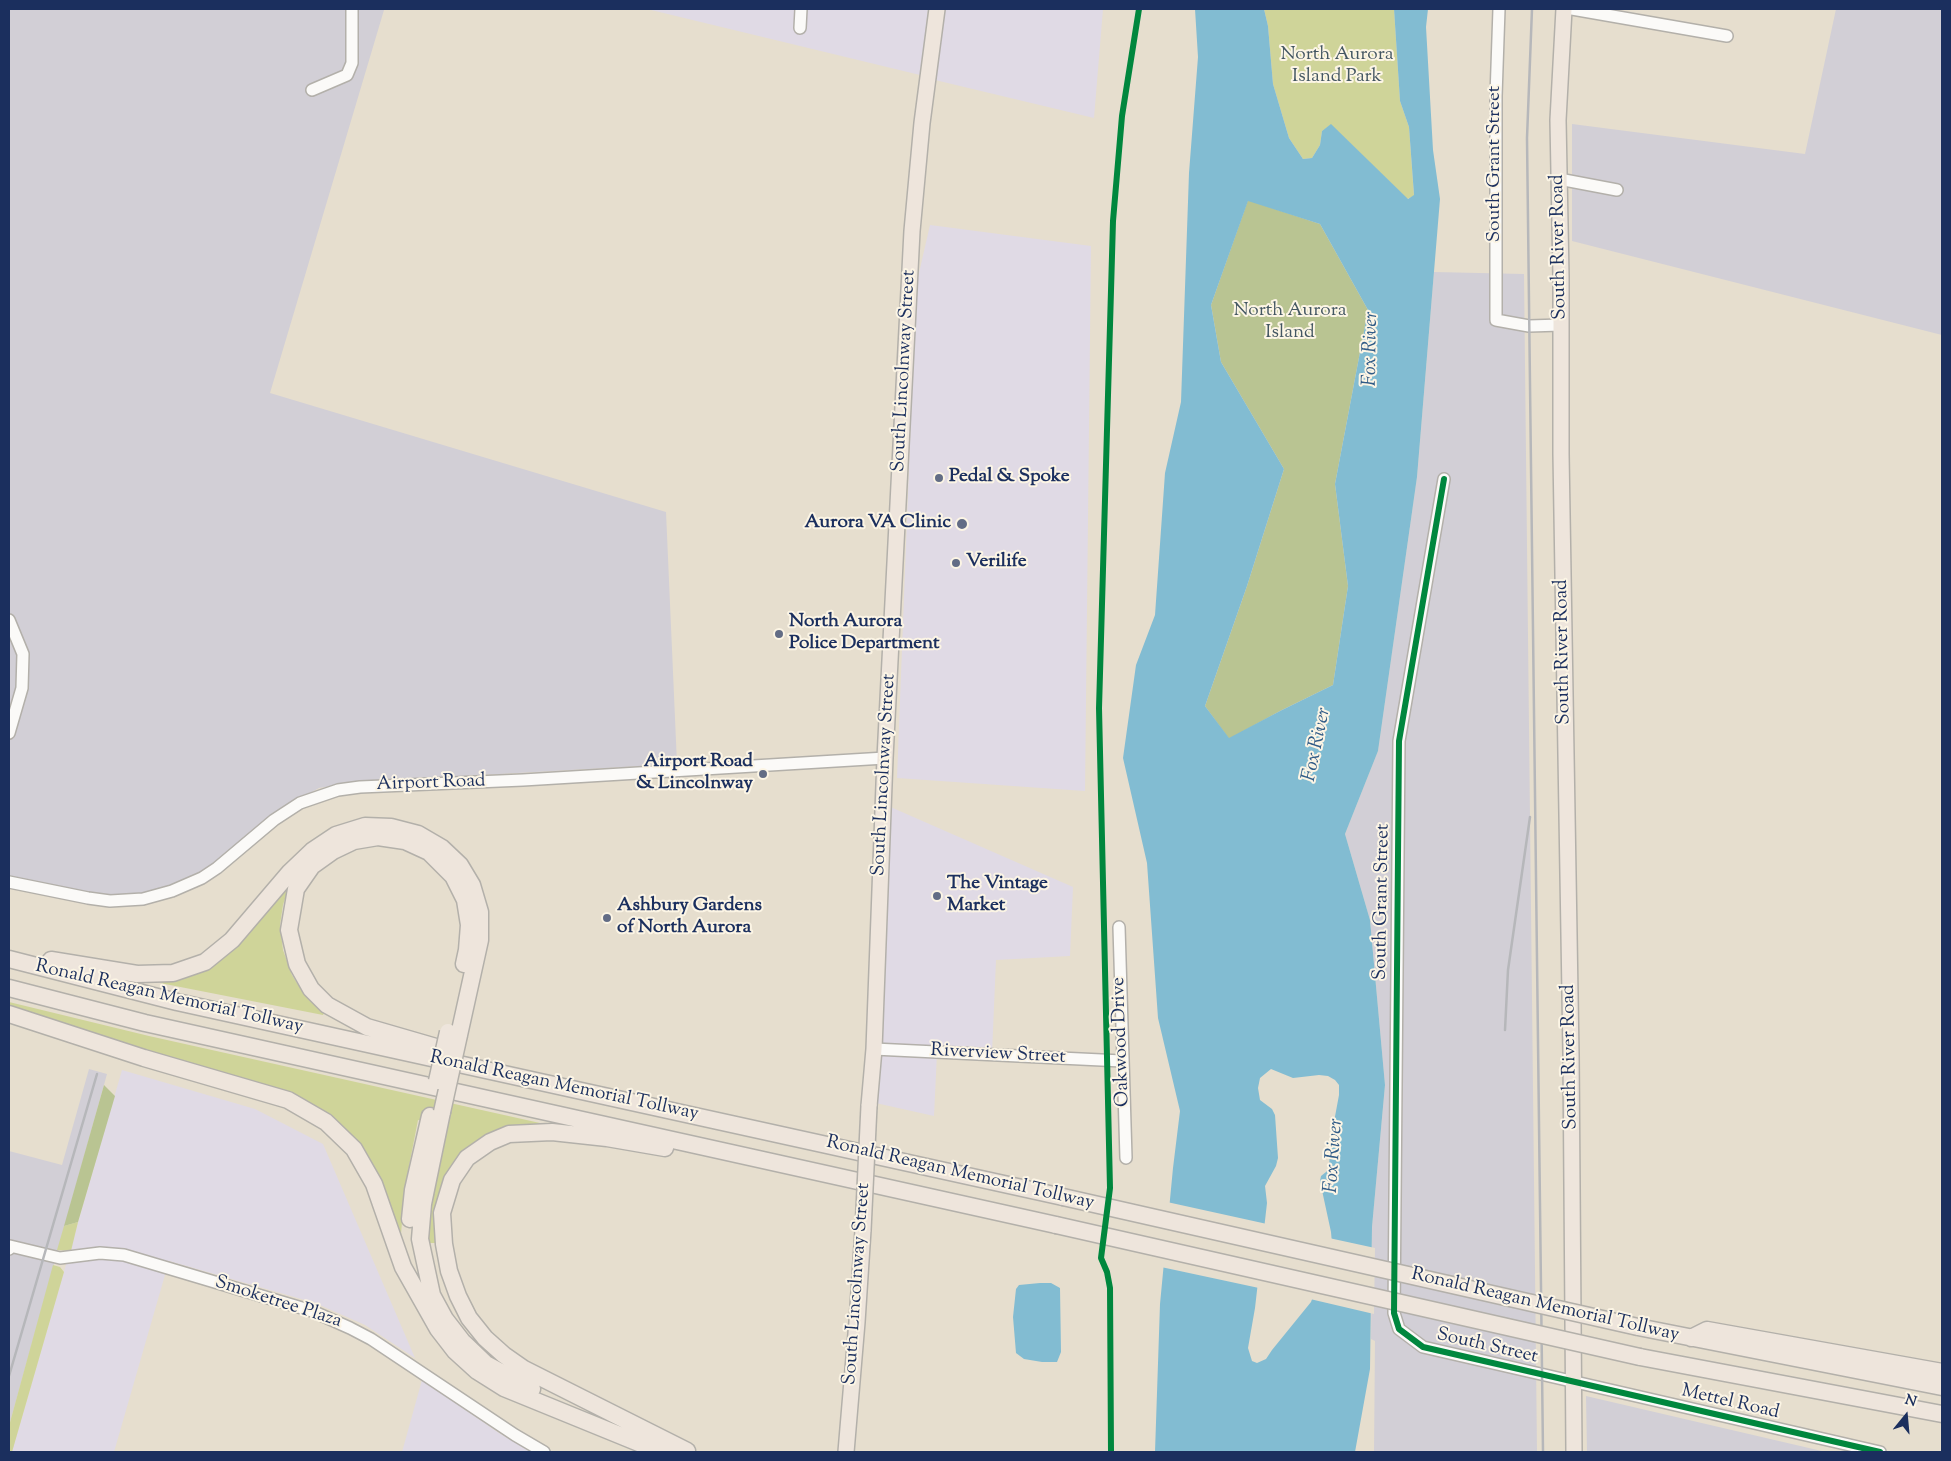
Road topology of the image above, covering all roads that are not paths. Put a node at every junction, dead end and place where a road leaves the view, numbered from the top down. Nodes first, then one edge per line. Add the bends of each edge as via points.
1 (352, 9) edge
2 (801, 9) edge
3 (937, 9) edge
4 (1499, 9) edge
5 (1564, 9) edge
6 (1572, 9) edge
7 (800, 28) dead end
8 (1728, 36) dead end
9 (312, 90) dead end
10 (1559, 178) junction
11 (1617, 190) dead end
12 (1561, 325) junction
13 (1444, 479) dead end
14 (9, 620) edge
15 (9, 733) edge
16 (885, 758) junction
17 (9, 882) edge
18 (1119, 927) dead end
19 (9, 955) edge
20 (9, 959) edge
21 (9, 988) edge
22 (9, 1014) edge
23 (454, 1034) junction
24 (874, 1049) junction
25 (1122, 1060) junction
26 (476, 1067) junction
27 (437, 1110) junction
28 (725, 1150) junction
29 (1126, 1158) dead end
30 (9, 1248) edge
31 (438, 1329) junction
32 (1399, 1329) joint
33 (1690, 1338) junction
34 (1942, 1372) edge
35 (1574, 1383) junction
36 (1942, 1387) edge
37 (1942, 1414) edge
38 (544, 1452) edge
39 (660, 1452) edge
40 (689, 1452) edge
41 (846, 1452) edge
42 (1574, 1452) edge
43 (1880, 1452) edge

1 - 9 street via 352,63 347,75
2 - 7 street
3 - 16 main road, South Lincolnway Street via 912,231
4 - 12 street, South Grant Street via 1496,320 1529,326
5 - 10 main road, South River Road
6 - 8 street
10 - 11 street
10 - 12 main road, South River Road
12 - 35 main road, South River Road
13 - 32 street, South Grant Street via 1399,741 1394,1313
14 - 15 street via 23,654 22,688
16 - 17 street, Airport Road via 338,790 300,803 274,820 217,868 172,892 143,899 110,901
16 - 24 main road, South Lincolnway Street
18 - 25 street, Oakwood Drive
19 - 23 highway via 137,974 173,973 189,968 205,962 232,940 312,851 336,835 365,826 391,827 418,834 442,848 460,865 472,885 480,912 480,940
20 - 26 highway, Ronald Reagan Memorial Tollway via 177,1002
21 - 28 highway, Ronald Reagan Memorial Tollway via 145,1022
22 - 31 highway via 288,1100 326,1122 354,1149 374,1184 403,1267
23 - 26 highway via 469,925 465,900 453,876 429,852 405,841 378,837 354,841 312,866 296,889 289,930 297,964 311,989 327,1005 367,1026 436,1047
23 - 27 highway, bridge
24 - 25 street, Riverview Street
24 - 41 main road, South Lincolnway Street, bridge
25 - 29 street, Oakwood Drive
26 - 33 highway, Ronald Reagan Memorial Tollway, bridge
27 - 31 highway via 413,1190 410,1242 415,1270
27 - 40 highway via 420,1239 432,1295 445,1319 486,1364 524,1386
28 - 37 highway, Ronald Reagan Memorial Tollway, bridge via 1640,1357
28 - 40 highway via 670,1149 552,1132 509,1134 490,1142 460,1166 442,1213 449,1271 458,1296 485,1338 524,1369
30 - 38 street, Smoketree Plaza via 60,1258 100,1253 124,1255 312,1311 371,1339
31 - 39 highway via 455,1351 477,1371 504,1388
32 - 35 street, South Street via 1423,1347
33 - 34 highway via 1707,1330
33 - 36 highway, Ronald Reagan Memorial Tollway
35 - 42 main road, South River Road
35 - 43 street, Mettel Road

